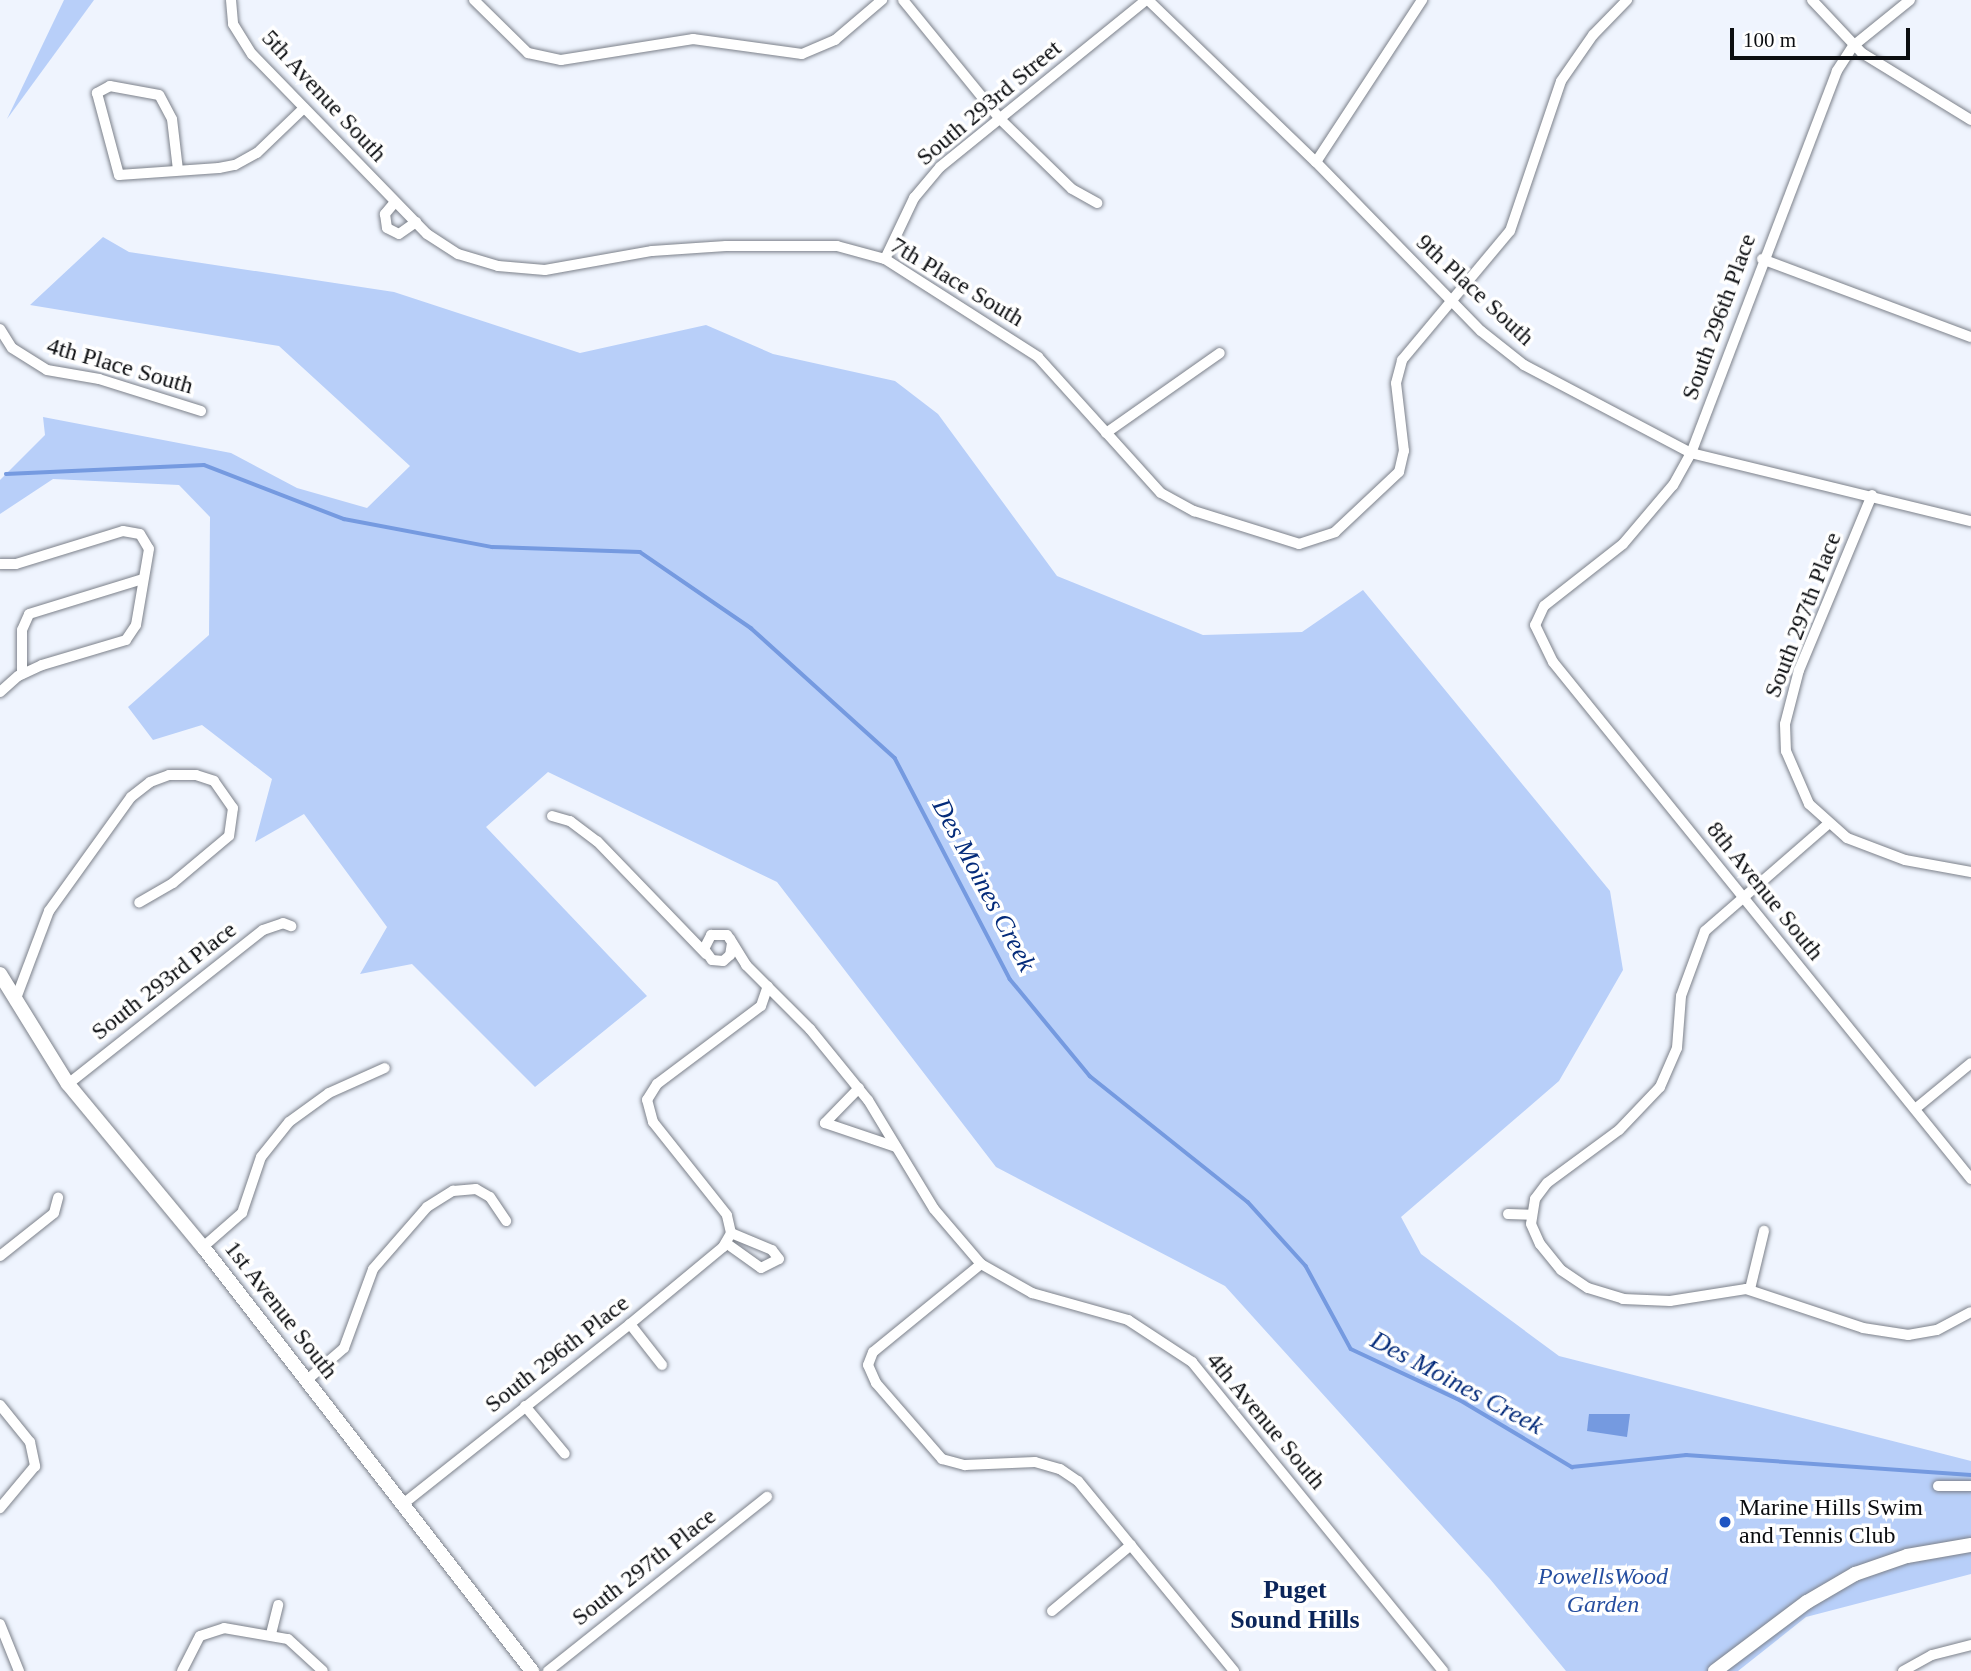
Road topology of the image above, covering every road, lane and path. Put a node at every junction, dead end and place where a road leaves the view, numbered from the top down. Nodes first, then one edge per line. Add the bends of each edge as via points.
1 (231, 0) edge
2 (474, 0) edge
3 (882, 0) edge
4 (903, 0) edge
5 (1147, 0) edge
6 (1422, 0) edge
7 (1627, 0) edge
8 (1812, 0) edge
9 (1910, 0) edge
10 (1853, 46) junction
11 (304, 108) junction
12 (1000, 118) junction
13 (1971, 120) edge
14 (1316, 162) junction
15 (178, 170) junction
16 (395, 202) junction
17 (1097, 203) dead end
18 (416, 222) junction
19 (471, 259) joint
20 (885, 259) junction
21 (1762, 259) junction
22 (1452, 302) junction
23 (0, 329) edge
24 (1971, 337) edge
25 (1220, 353) dead end
26 (201, 411) dead end
27 (1106, 433) junction
28 (1690, 453) junction
29 (1872, 495) junction
30 (1971, 521) edge
31 (0, 564) edge
32 (143, 579) junction
33 (1535, 625) joint
34 (22, 674) junction
35 (0, 692) edge
36 (552, 816) dead end
37 (1828, 824) junction
38 (1971, 872) edge
39 (1742, 896) junction
40 (139, 903) dead end
41 (291, 926) dead end
42 (681, 931) junction
43 (711, 935) junction
44 (732, 943) junction
45 (706, 954) junction
46 (723, 961) junction
47 (746, 965) junction
48 (0, 974) edge
49 (768, 986) junction
50 (14, 1002) junction
51 (1971, 1063) edge
52 (385, 1068) dead end
53 (68, 1084) junction
54 (859, 1088) junction
55 (1914, 1109) junction
56 (896, 1147) junction
57 (1971, 1179) edge
58 (58, 1198) dead end
59 (1508, 1214) dead end
60 (1531, 1215) junction
61 (506, 1221) dead end
62 (1764, 1231) dead end
63 (729, 1238) junction
64 (203, 1247) junction
65 (0, 1256) edge
66 (981, 1264) junction
67 (1750, 1289) junction
68 (1971, 1312) edge
69 (630, 1324) junction
70 (662, 1365) dead end
71 (307, 1380) junction
72 (0, 1405) edge
73 (526, 1406) junction
74 (565, 1454) dead end
75 (1938, 1486) dead end
76 (1971, 1486) edge
77 (767, 1496) dead end
78 (403, 1504) junction
79 (0, 1508) edge
80 (1132, 1545) junction
81 (1971, 1545) edge
82 (278, 1605) dead end
83 (1052, 1611) dead end
84 (0, 1624) edge
85 (271, 1634) junction
86 (1971, 1646) edge
87 (19, 1671) edge
88 (182, 1671) edge
89 (323, 1671) edge
90 (532, 1671) edge
91 (548, 1671) edge
92 (1234, 1671) edge
93 (1443, 1671) edge
94 (1715, 1671) edge
95 (1903, 1671) edge

1 - 11 street, 5th Avenue South via 230,13 244,44
2 - 3 street via 527,53 550,60 693,39 802,54 835,40
4 - 12 street
5 - 12 street, South 293rd Street
5 - 14 street, 9th Place South
6 - 14 street
7 - 22 street via 1584,46 1561,81 1541,129 1521,207 1491,258
8 - 10 street
9 - 10 street, South 296th Place
10 - 13 street
10 - 21 street, South 296th Place via 1829,89
11 - 15 street via 247,160 219,168
11 - 16 street, 5th Avenue South
12 - 17 street via 1072,189
12 - 20 street, South 293rd Street via 922,187
14 - 22 street, 9th Place South
15 - 15 street via 119,175 97,93 110,86 159,95 173,119
16 - 18 street, 5th Avenue South
16 - 18 street via 384,214 387,228 399,234
18 - 19 street, 5th Avenue South via 440,244
19 - 20 street, 7th Place South via 545,270 652,251 837,246
20 - 27 street, 7th Place South via 1038,357
21 - 24 street
21 - 28 street, South 296th Place
22 - 27 street, 7th Place South via 1398,366 1404,451 1399,472 1345,526 1310,543 1274,540 1181,506 1142,476
22 - 28 street, 9th Place South via 1524,365
23 - 26 street, 4th Place South via 12,348 47,370 108,382
25 - 27 street
28 - 29 street, 9th Place South
28 - 33 street, South 296th Place via 1673,485 1639,526 1590,573 1544,606
29 - 30 street, 9th Place South
29 - 37 street, South 297th Place via 1800,670 1785,723 1786,751 1796,781
31 - 32 street via 16,564 132,531 149,549
32 - 34 street via 136,625 127,640
32 - 34 street via 29,614 22,630
33 - 39 street, 8th Avenue South via 1553,662
34 - 35 street
36 - 42 street via 570,821 597,841
37 - 38 street via 1877,851
37 - 39 street
39 - 55 street, 8th Avenue South
39 - 60 street via 1705,931 1692,958 1681,996 1677,1048 1660,1087 1619,1130 1547,1183 1535,1199
40 - 50 street via 173,884 229,836 233,808 214,781 169,775 131,797 50,911
41 - 53 street, South 293rd Place via 276,924 263,930
42 - 43 street via 690,936
42 - 45 street
43 - 44 street via 721,933
43 - 45 street via 705,943
44 - 46 street via 730,955
44 - 47 street, 4th Avenue South
45 - 46 street
46 - 47 street
47 - 49 street, 4th Avenue South
48 - 50 street, 1st Avenue South
49 - 54 street, 4th Avenue South
49 - 63 street via 765,1000 753,1013 652,1088 648,1108 664,1136 727,1215
50 - 53 street, 1st Avenue South
51 - 55 street
52 - 64 street via 329,1093 289,1122 261,1157 242,1213
53 - 64 street, 1st Avenue South
54 - 56 street, 4th Avenue South
54 - 56 street via 825,1123
55 - 57 street, 8th Avenue South
56 - 66 street, 4th Avenue South via 934,1209
58 - 65 street via 54,1213
59 - 60 street
60 - 67 street via 1535,1235 1554,1263 1605,1295 1670,1301 1718,1290
61 - 71 street via 490,1196 475,1189 453,1191 427,1207 373,1269 344,1348
62 - 67 street
63 - 63 street via 772,1250 779,1259 761,1268
63 - 69 street, South 296th Place
64 - 71 street, 1st Avenue South
66 - 80 street via 873,1352 868,1365 881,1390 942,1459 965,1465 1035,1462 1060,1469 1086,1490
66 - 93 street, 4th Avenue South via 1032,1293 1128,1320 1192,1362
67 - 68 street via 1863,1328 1925,1333
69 - 70 street
69 - 73 street, South 296th Place
71 - 78 street, 1st Avenue South
72 - 79 street via 30,1442 35,1466
73 - 74 street
73 - 78 street, South 296th Place
75 - 76 street
77 - 91 street, South 297th Place
78 - 90 street, 1st Avenue South
80 - 83 street
80 - 92 street
81 - 94 street via 1908,1556 1855,1574 1808,1602
82 - 85 street
84 - 87 street
85 - 88 street via 224,1628 202,1634 186,1656
85 - 89 street via 288,1639
86 - 95 street via 1952,1649

